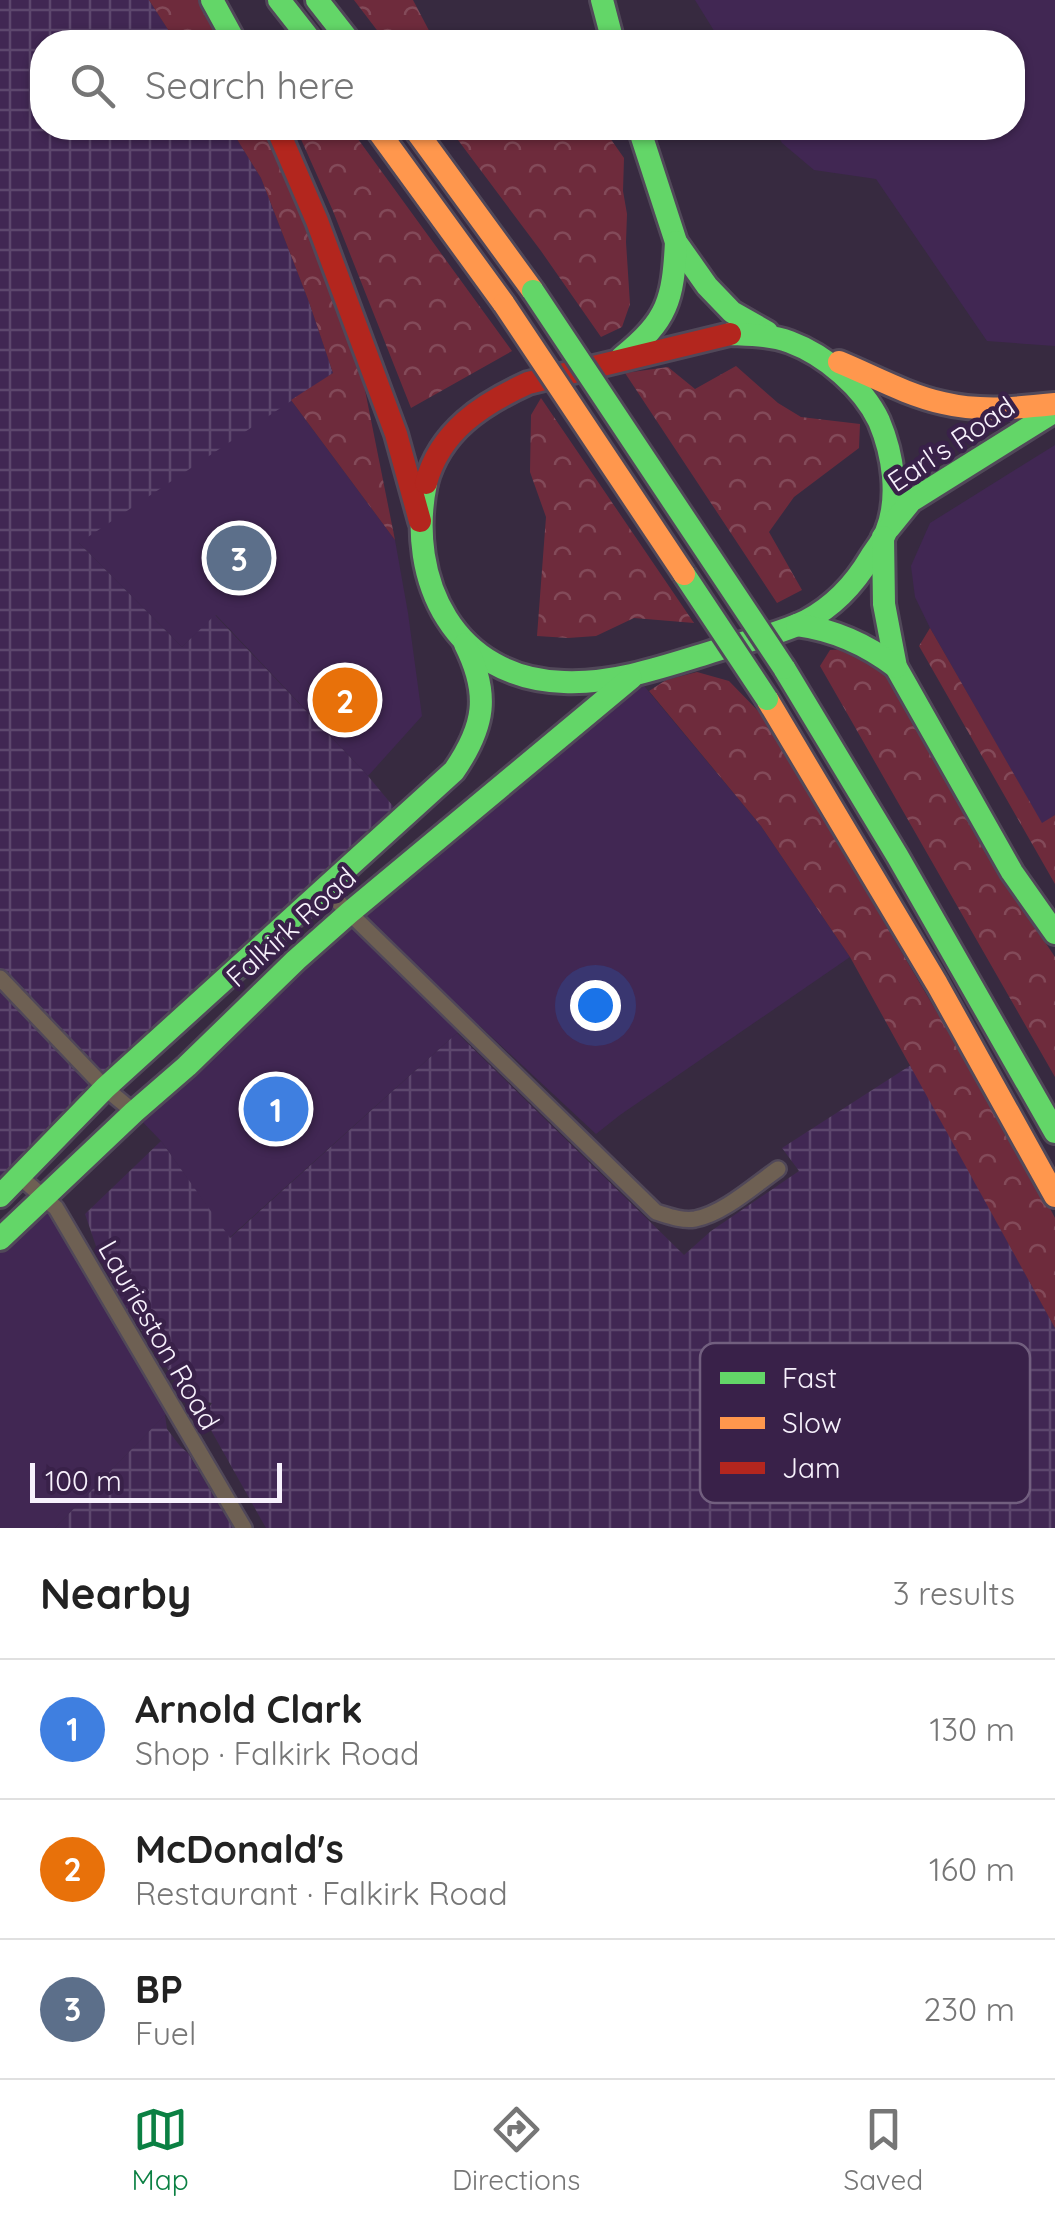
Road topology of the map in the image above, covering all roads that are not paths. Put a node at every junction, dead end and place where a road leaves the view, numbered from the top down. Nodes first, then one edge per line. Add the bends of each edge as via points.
1 (212, 0) edge
2 (279, 0) edge
3 (317, 0) edge
4 (602, 0) edge
5 (228, 30) edge
6 (303, 30) edge
7 (341, 30) edge
8 (610, 30) edge
9 (282, 140) edge
10 (385, 140) edge
11 (423, 140) edge
12 (643, 140) edge
13 (676, 242) junction
14 (792, 343) junction
15 (616, 362) junction
16 (1055, 408) edge
17 (420, 522) junction
18 (884, 535) junction
19 (797, 625) junction
20 (463, 641) junction
21 (896, 667) junction
22 (635, 675) junction
23 (325, 890) junction
24 (349, 913) junction
25 (1055, 933) edge
26 (0, 978) edge
27 (105, 1088) junction
28 (134, 1112) junction
29 (1055, 1132) edge
30 (778, 1169) dead end
31 (19, 1176) junction
32 (0, 1196) edge
33 (44, 1196) junction
34 (1055, 1196) edge
35 (0, 1239) edge
36 (244, 1528) edge

1 - 5 main road
2 - 6 main road
3 - 7 main road
4 - 8 main road
9 - 17 main road via 367,353
10 - 34 main road, bridge via 504,304 767,699
11 - 29 main road, bridge via 784,668
12 - 13 main road
13 - 14 main road via 732,312
13 - 15 main road via 664,317
14 - 15 main road via 730,334
14 - 16 main road, Earl's Road via 940,402
14 - 18 main road via 851,380 878,419 893,475
15 - 17 main road via 528,383 477,410 434,460
16 - 18 main road, Earl's Road via 911,502
17 - 20 main road via 430,592
18 - 19 main road via 840,598
18 - 21 main road via 884,608
19 - 21 main road via 852,638
19 - 22 main road
20 - 22 main road via 500,666 544,680
20 - 23 main road, Falkirk Road via 474,658 481,696 478,734 469,751
21 - 25 main road via 1012,872
22 - 24 main road, Falkirk Road
23 - 24 street
23 - 27 main road, Falkirk Road
24 - 28 main road, Falkirk Road
24 - 30 street via 656,1212 695,1219
26 - 27 street
27 - 28 street
27 - 31 main road, Falkirk Road
28 - 33 main road, Falkirk Road
31 - 32 main road, Falkirk Road
31 - 33 street, Laurieston Road
33 - 35 main road, Falkirk Road
33 - 36 street, Laurieston Road

